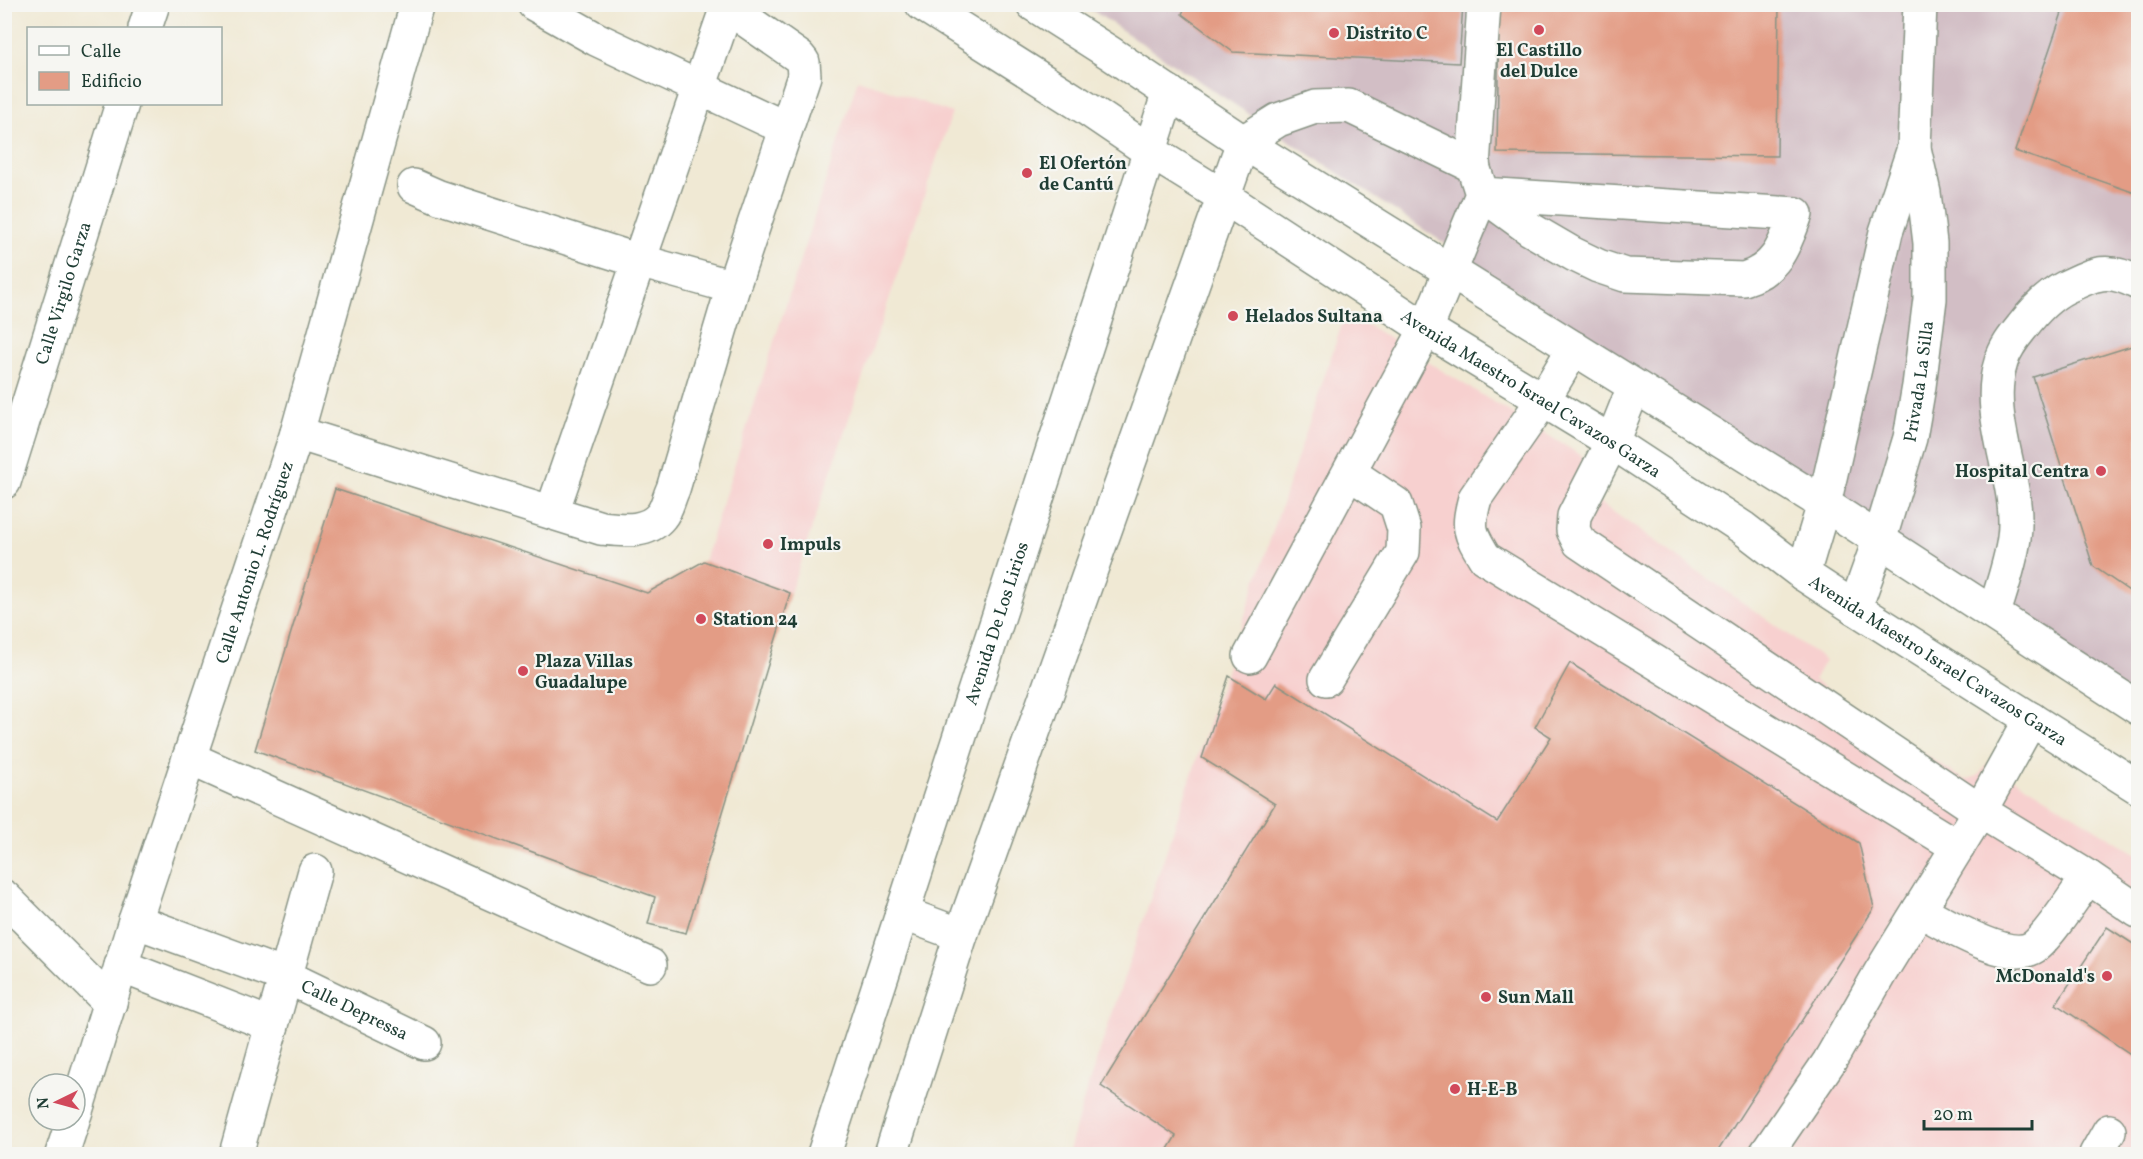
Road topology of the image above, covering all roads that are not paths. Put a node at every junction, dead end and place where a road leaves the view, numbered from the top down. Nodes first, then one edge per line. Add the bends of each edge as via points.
1 (153, 4) edge
2 (417, 4) edge
3 (534, 4) edge
4 (922, 4) edge
5 (1033, 4) edge
6 (1484, 4) edge
7 (1920, 4) edge
8 (726, 5) edge
9 (146, 27) edge
10 (699, 89) junction
11 (1169, 92) junction
12 (122, 105) edge
13 (785, 128) junction
14 (1243, 142) junction
15 (1914, 148) junction
16 (1148, 150) junction
17 (1478, 180) junction
18 (414, 186) dead end
19 (1224, 197) junction
20 (639, 261) junction
21 (1449, 270) junction
22 (2139, 283) edge
23 (733, 287) junction
24 (1426, 329) junction
25 (1574, 348) junction
26 (1634, 387) junction
27 (1543, 400) junction
28 (297, 432) junction
29 (1612, 442) junction
30 (1350, 473) junction
31 (4, 482) edge
32 (1824, 504) junction
33 (552, 512) junction
34 (1879, 541) junction
35 (1803, 574) junction
36 (1855, 608) junction
37 (1994, 613) junction
38 (1250, 656) dead end
39 (1326, 679) dead end
40 (2139, 708) edge
41 (2031, 719) junction
42 (189, 758) junction
43 (2139, 787) edge
44 (1980, 811) junction
45 (1958, 848) junction
46 (315, 871) dead end
47 (2088, 877) junction
48 (4, 897) edge
49 (1919, 910) junction
50 (2139, 911) edge
51 (902, 913) junction
52 (135, 921) junction
53 (961, 935) junction
54 (650, 965) dead end
55 (121, 966) junction
56 (285, 976) junction
57 (110, 1003) junction
58 (272, 1025) junction
59 (424, 1043) dead end
60 (87, 1076) edge
61 (69, 1132) edge
62 (62, 1155) edge
63 (236, 1155) edge
64 (824, 1155) edge
65 (891, 1155) edge
66 (1766, 1155) edge

1 - 9 street
2 - 28 street, Calle Antonio L. Rodríguez
3 - 10 street
4 - 16 street, Avenida Maestro Israel Cavazos Garza
5 - 11 street
6 - 17 street
7 - 15 street, Privada La Silla
8 - 10 street
8 - 13 street via 803,62 804,76
10 - 13 street
10 - 20 street
11 - 14 street
11 - 16 street, Avenida De Los Lirios
12 - 31 street, Calle Virgilo Garza
13 - 23 street
14 - 17 street via 1278,120 1315,108 1349,106
14 - 19 street
14 - 21 street
15 - 32 street, Privada La Silla via 1886,232
15 - 34 street, Privada La Silla via 1930,243 1930,299 1910,438
16 - 19 street, Avenida Maestro Israel Cavazos Garza
16 - 51 street, Avenida De Los Lirios
17 - 17 street via 1530,229 1572,254 1625,274 1744,279 1757,276 1782,251 1796,214
17 - 21 street
18 - 20 street
19 - 24 street, Avenida Maestro Israel Cavazos Garza
19 - 53 street
20 - 23 street
20 - 33 street
21 - 24 street
21 - 25 street
22 - 37 street via 2124,275 2103,272 2060,290 2036,310 2010,342 2001,361 1998,411 2012,488 2014,538
23 - 33 street via 662,515 651,526 616,529
24 - 27 street, Avenida Maestro Israel Cavazos Garza
24 - 30 street
25 - 26 street
25 - 27 street
26 - 29 street
26 - 32 street
27 - 29 street, Avenida Maestro Israel Cavazos Garza
27 - 45 street via 1475,498 1470,517 1472,536 1485,558
28 - 33 street
28 - 42 street, Calle Antonio L. Rodríguez
29 - 35 street, Avenida Maestro Israel Cavazos Garza via 1743,528
29 - 44 street via 1574,516 1573,530 1578,542
30 - 38 street
30 - 39 street via 1396,504 1404,529 1403,552
32 - 34 street
32 - 35 street, Privada La Silla
34 - 36 street, Privada La Silla
34 - 37 street
35 - 36 street, Avenida Maestro Israel Cavazos Garza
36 - 41 street, Avenida Maestro Israel Cavazos Garza
37 - 40 street
41 - 43 street, Avenida Maestro Israel Cavazos Garza
41 - 44 street
42 - 52 street, Calle Antonio L. Rodríguez
42 - 54 street
44 - 45 street
44 - 47 street
45 - 49 street
46 - 56 street
47 - 49 street via 2033,948 2005,950
47 - 50 street
48 - 57 street
49 - 66 street via 1829,1062
51 - 53 street
51 - 64 street, Avenida De Los Lirios
52 - 55 street, Calle Antonio L. Rodríguez
52 - 56 street, Calle Depressa
53 - 65 street
55 - 57 street, Calle Antonio L. Rodríguez
55 - 58 street
56 - 58 street
56 - 59 street, Calle Depressa
57 - 60 street, Calle Antonio L. Rodríguez
58 - 63 street
61 - 62 street

